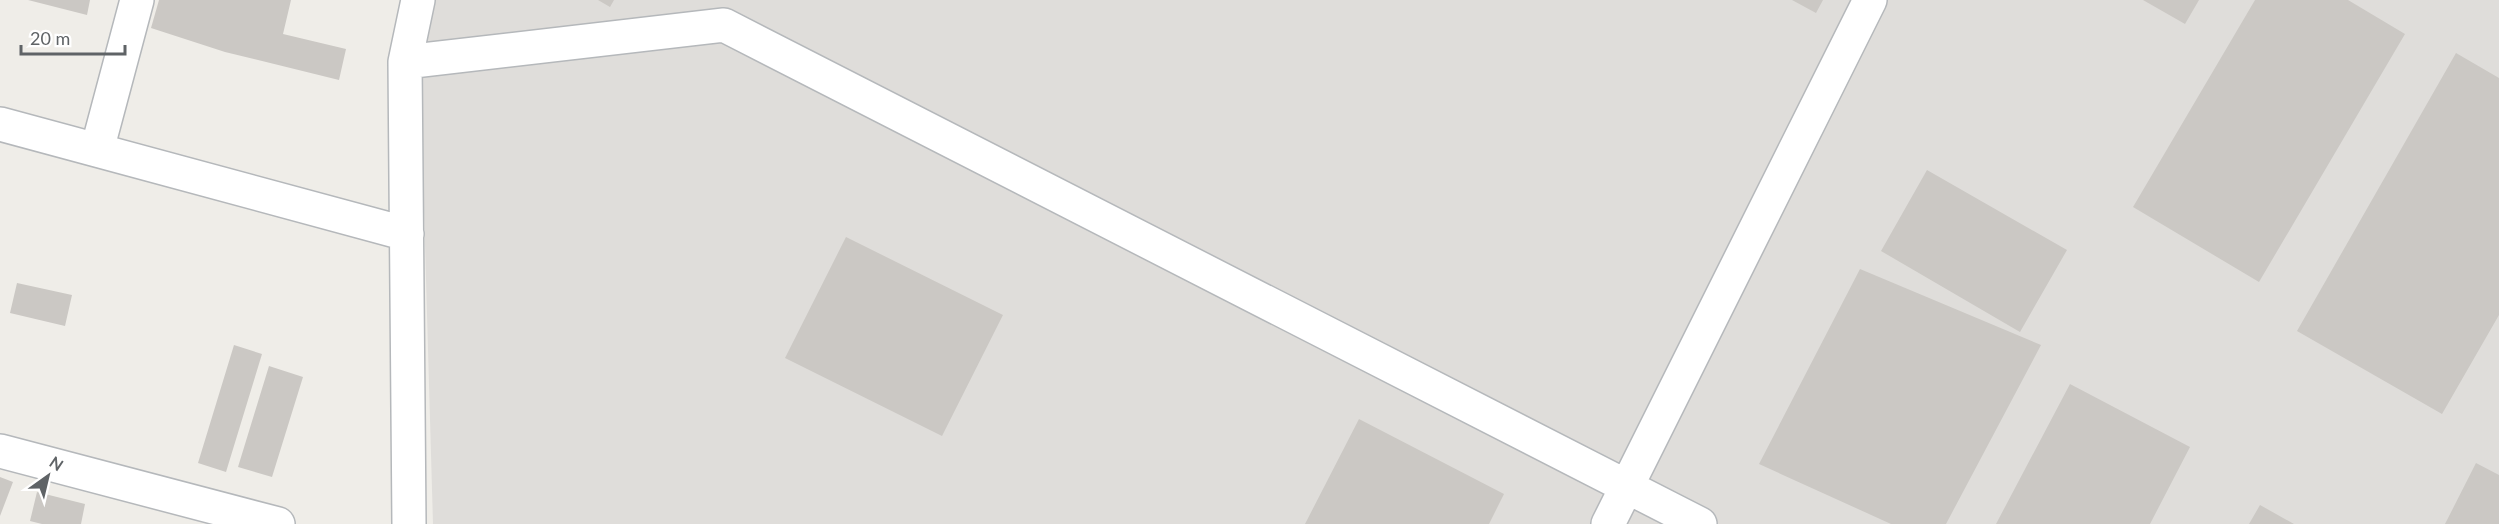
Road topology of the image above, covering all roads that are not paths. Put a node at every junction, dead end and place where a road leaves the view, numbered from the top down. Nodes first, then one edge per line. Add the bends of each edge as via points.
1 (137, 0) edge
2 (418, 0) edge
3 (1870, 0) edge
4 (405, 62) junction
5 (0, 124) edge
6 (97, 150) junction
7 (406, 234) junction
8 (0, 450) edge
9 (1627, 487) junction
10 (278, 524) edge
11 (409, 524) edge
12 (1608, 524) edge
13 (1700, 524) edge

1 - 6 street
2 - 4 street
3 - 9 street
4 - 7 street
4 - 9 street via 724,24
5 - 6 street
6 - 7 street
7 - 11 street
8 - 10 street
9 - 12 street
9 - 13 street

